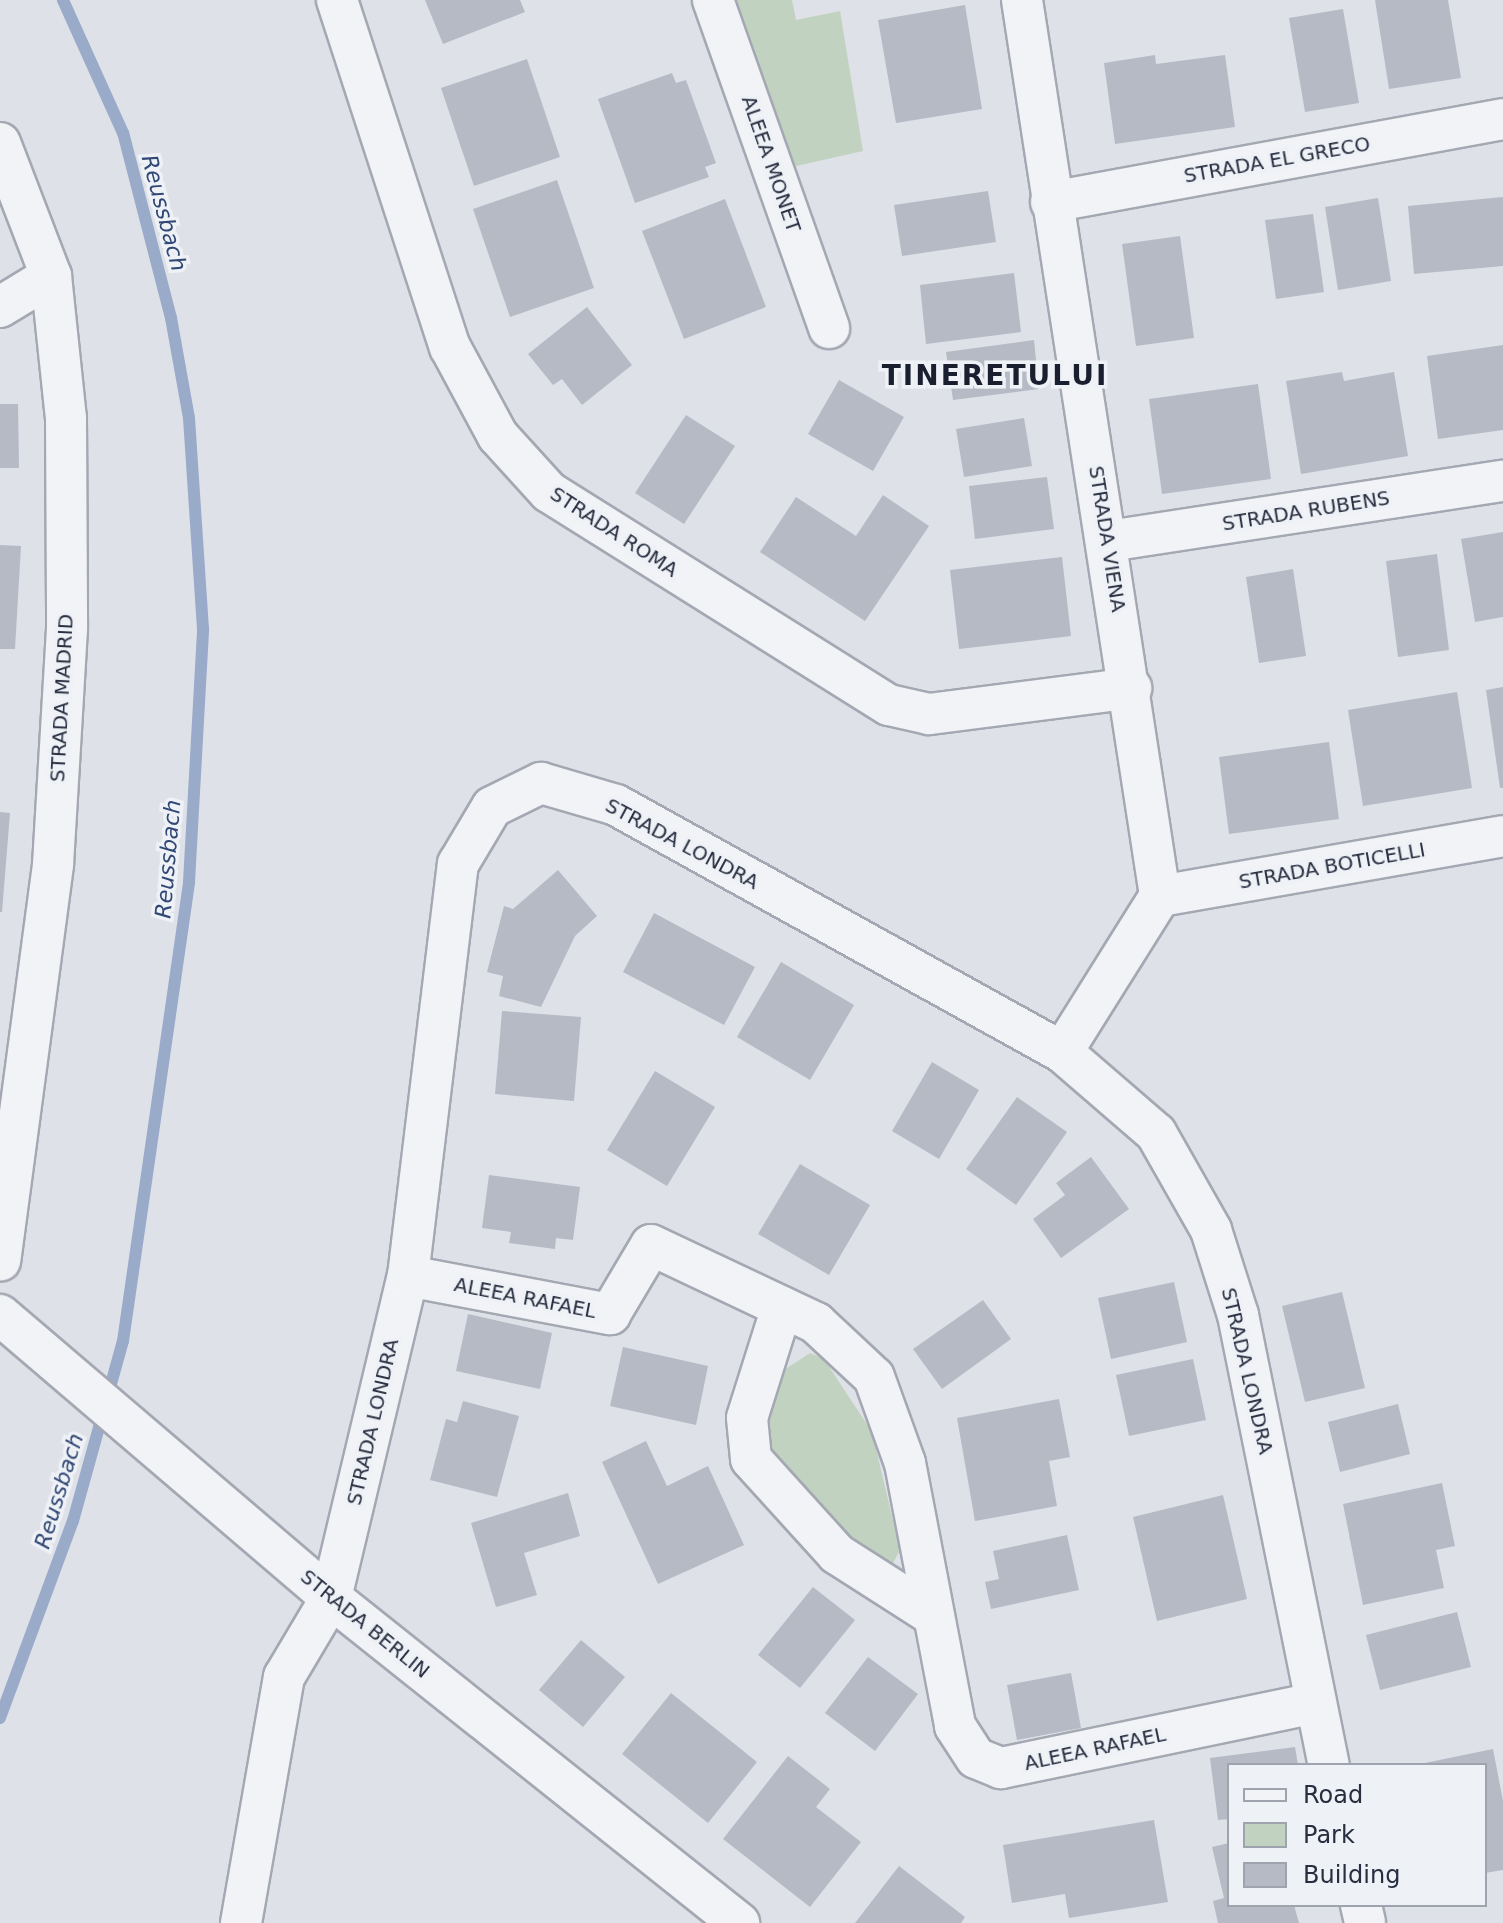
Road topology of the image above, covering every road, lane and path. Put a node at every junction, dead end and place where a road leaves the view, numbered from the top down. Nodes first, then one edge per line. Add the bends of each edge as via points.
1 (337, 0) edge
2 (713, 0) edge
3 (1022, 0) edge
4 (1503, 119) edge
5 (0, 143) edge
6 (1051, 202) junction
7 (51, 276) junction
8 (0, 307) edge
9 (829, 328) dead end
10 (1503, 481) edge
11 (1109, 541) junction
12 (1131, 688) junction
13 (1503, 836) edge
14 (1160, 896) junction
15 (1062, 1052) junction
16 (0, 1260) edge
17 (408, 1276) junction
18 (782, 1307) junction
19 (0, 1315) edge
20 (331, 1598) junction
21 (934, 1616) junction
22 (1315, 1703) junction
23 (1329, 1763) edge
24 (241, 1923) edge
25 (739, 1923) edge

1 - 12 street, STRADA ROMA via 450,347 498,436 549,492 889,705 929,714
2 - 9 street, ALEEA MONET
3 - 6 street, STRADA VIENA
4 - 6 street, STRADA EL GRECO
5 - 7 street, STRADA MADRID
6 - 11 street, STRADA VIENA
7 - 8 street
7 - 16 street, STRADA MADRID via 66,418 67,629 53,865
10 - 11 street, STRADA RUBENS
11 - 12 street, STRADA VIENA
12 - 14 street, STRADA VIENA
13 - 14 street, STRADA BOTICELLI
14 - 15 street
15 - 17 street, STRADA LONDRA via 616,805 541,783 492,807 458,864
15 - 22 street, STRADA LONDRA via 1156,1133 1211,1230 1238,1315
17 - 18 street, ALEEA RAFAEL via 610,1314 651,1245
17 - 20 street, STRADA LONDRA
18 - 21 street, ALEEA RAFAEL via 816,1323 874,1377 905,1463
18 - 21 street via 747,1418 751,1459 837,1554
19 - 20 street, STRADA BERLIN
20 - 24 street, STRADA LONDRA via 284,1677
20 - 25 street, STRADA BERLIN
21 - 22 street, ALEEA RAFAEL via 955,1726 976,1758 1001,1768
22 - 23 street, STRADA LONDRA

